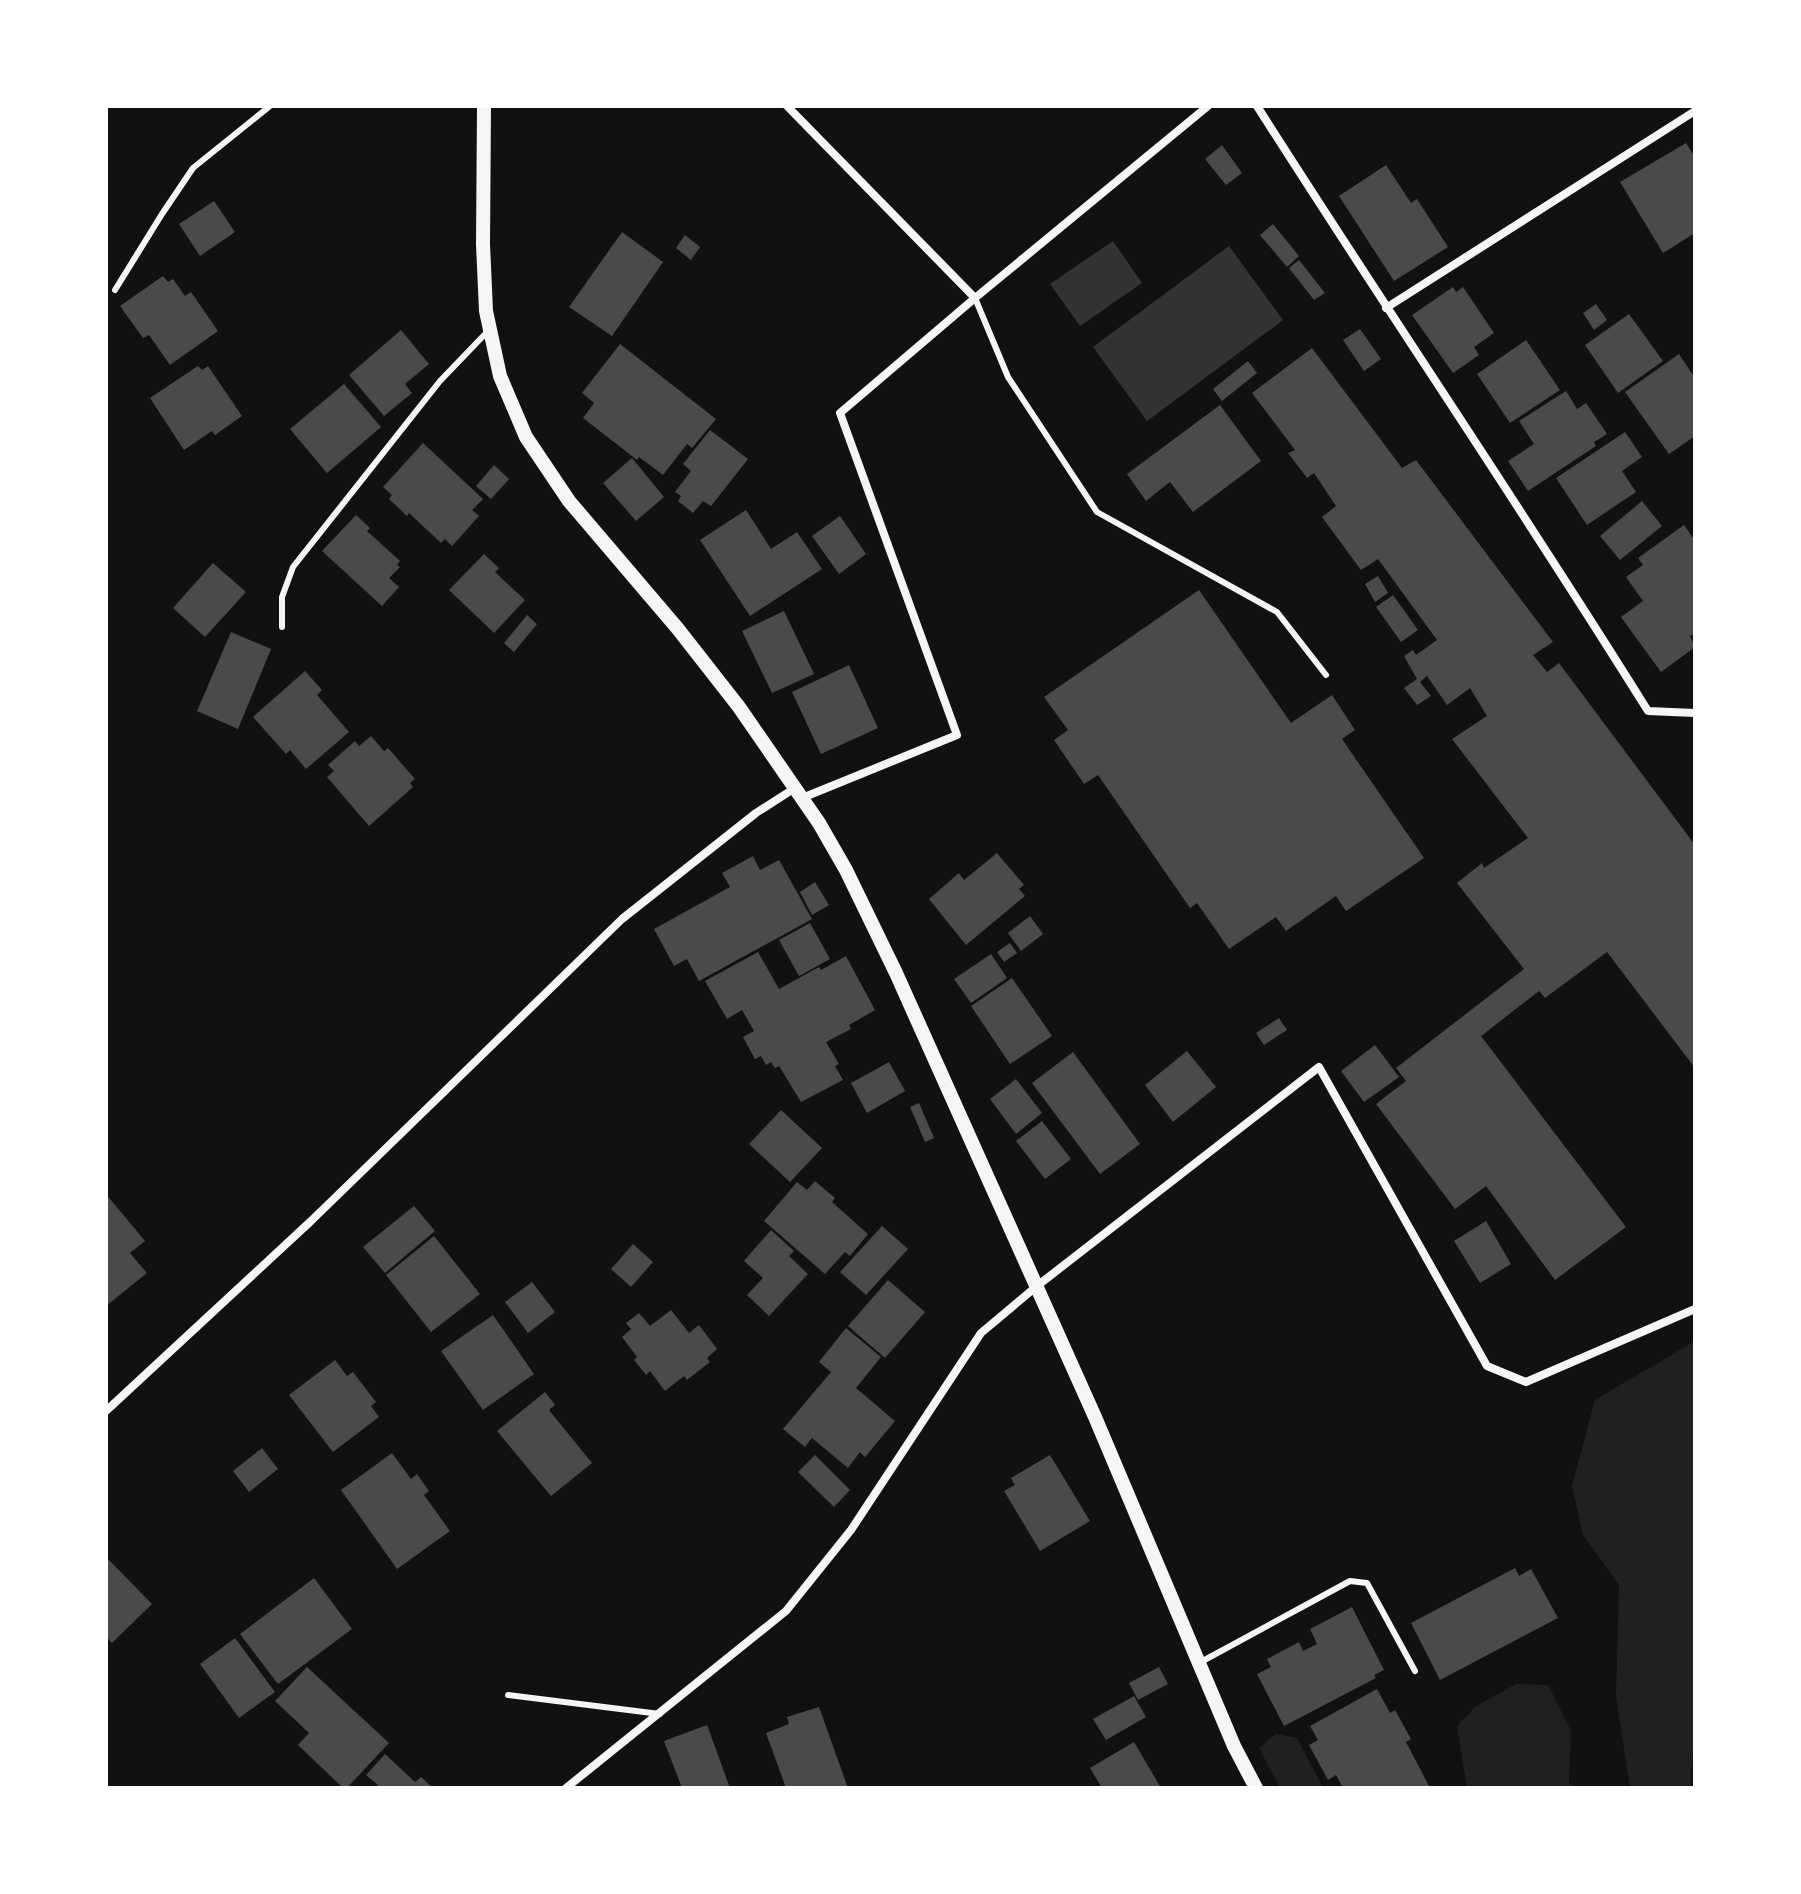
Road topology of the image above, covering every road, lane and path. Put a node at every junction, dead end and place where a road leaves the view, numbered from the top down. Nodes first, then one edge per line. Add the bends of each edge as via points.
1 (270, 106) edge
2 (484, 106) edge
3 (787, 106) edge
4 (1208, 106) edge
5 (1257, 106) edge
6 (1695, 111) edge
7 (115, 290) dead end
8 (975, 298) junction
9 (1386, 308) junction
10 (490, 328) junction
11 (282, 627) dead end
12 (1326, 675) dead end
13 (1695, 713) edge
14 (798, 793) junction
15 (1037, 1286) junction
16 (1695, 1309) edge
17 (106, 1411) edge
18 (1199, 1663) junction
19 (1415, 1671) dead end
20 (508, 1695) dead end
21 (660, 1714) junction
22 (566, 1788) edge
23 (1256, 1788) edge

1 - 7 lane via 193,168
2 - 10 street via 483,244
3 - 8 street
4 - 8 street
5 - 9 street
6 - 9 street
8 - 12 lane via 1008,377 1097,512 1277,612
8 - 14 street via 840,413 957,735
9 - 13 street via 1648,711
10 - 11 lane via 440,381 293,567 282,597
10 - 14 street via 500,376 526,437 569,501 739,707
14 - 15 street via 846,870 896,973
14 - 17 street via 756,813 622,919
15 - 16 street via 1319,1067 1487,1366 1526,1382
15 - 18 street
15 - 21 street via 981,1333 851,1530 786,1611
18 - 19 lane via 1350,1581 1367,1583
18 - 23 street
20 - 21 lane
21 - 22 street

